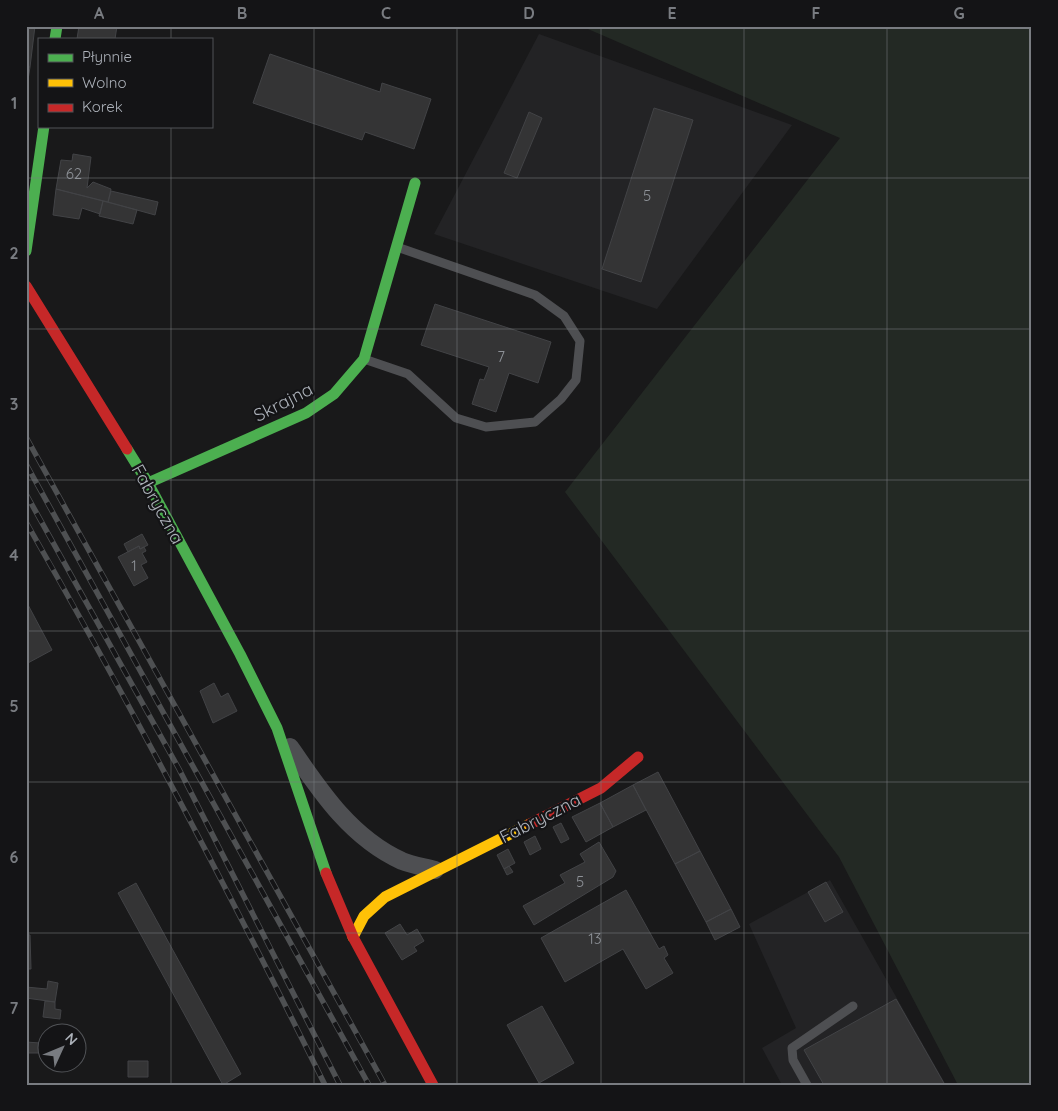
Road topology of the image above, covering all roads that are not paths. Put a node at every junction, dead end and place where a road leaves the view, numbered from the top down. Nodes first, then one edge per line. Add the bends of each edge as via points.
1 (44, 128) edge
2 (415, 183) dead end
3 (397, 247) junction
4 (26, 251) edge
5 (26, 286) edge
6 (364, 359) junction
7 (148, 483) junction
8 (277, 728) junction
9 (638, 757) dead end
10 (435, 870) junction
11 (353, 937) junction
12 (853, 1006) dead end
13 (434, 1085) edge
14 (807, 1085) edge

1 - 4 street
2 - 3 street, Skrajna
3 - 6 street, Skrajna
3 - 6 lane via 535,295 564,316 580,341 576,380 561,399 535,422 486,427 456,418 408,374
5 - 7 street, Fabryczna
6 - 7 street, Skrajna via 334,394 306,413
7 - 8 street, Fabryczna
8 - 10 street, Fabryczna via 315,784 357,832 372,845 403,862
8 - 11 street, Fabryczna via 322,864
9 - 10 street, Fabryczna via 601,788
10 - 11 street, Fabryczna via 373,906
11 - 13 street, Fabryczna
12 - 14 lane via 792,1048 793,1060

